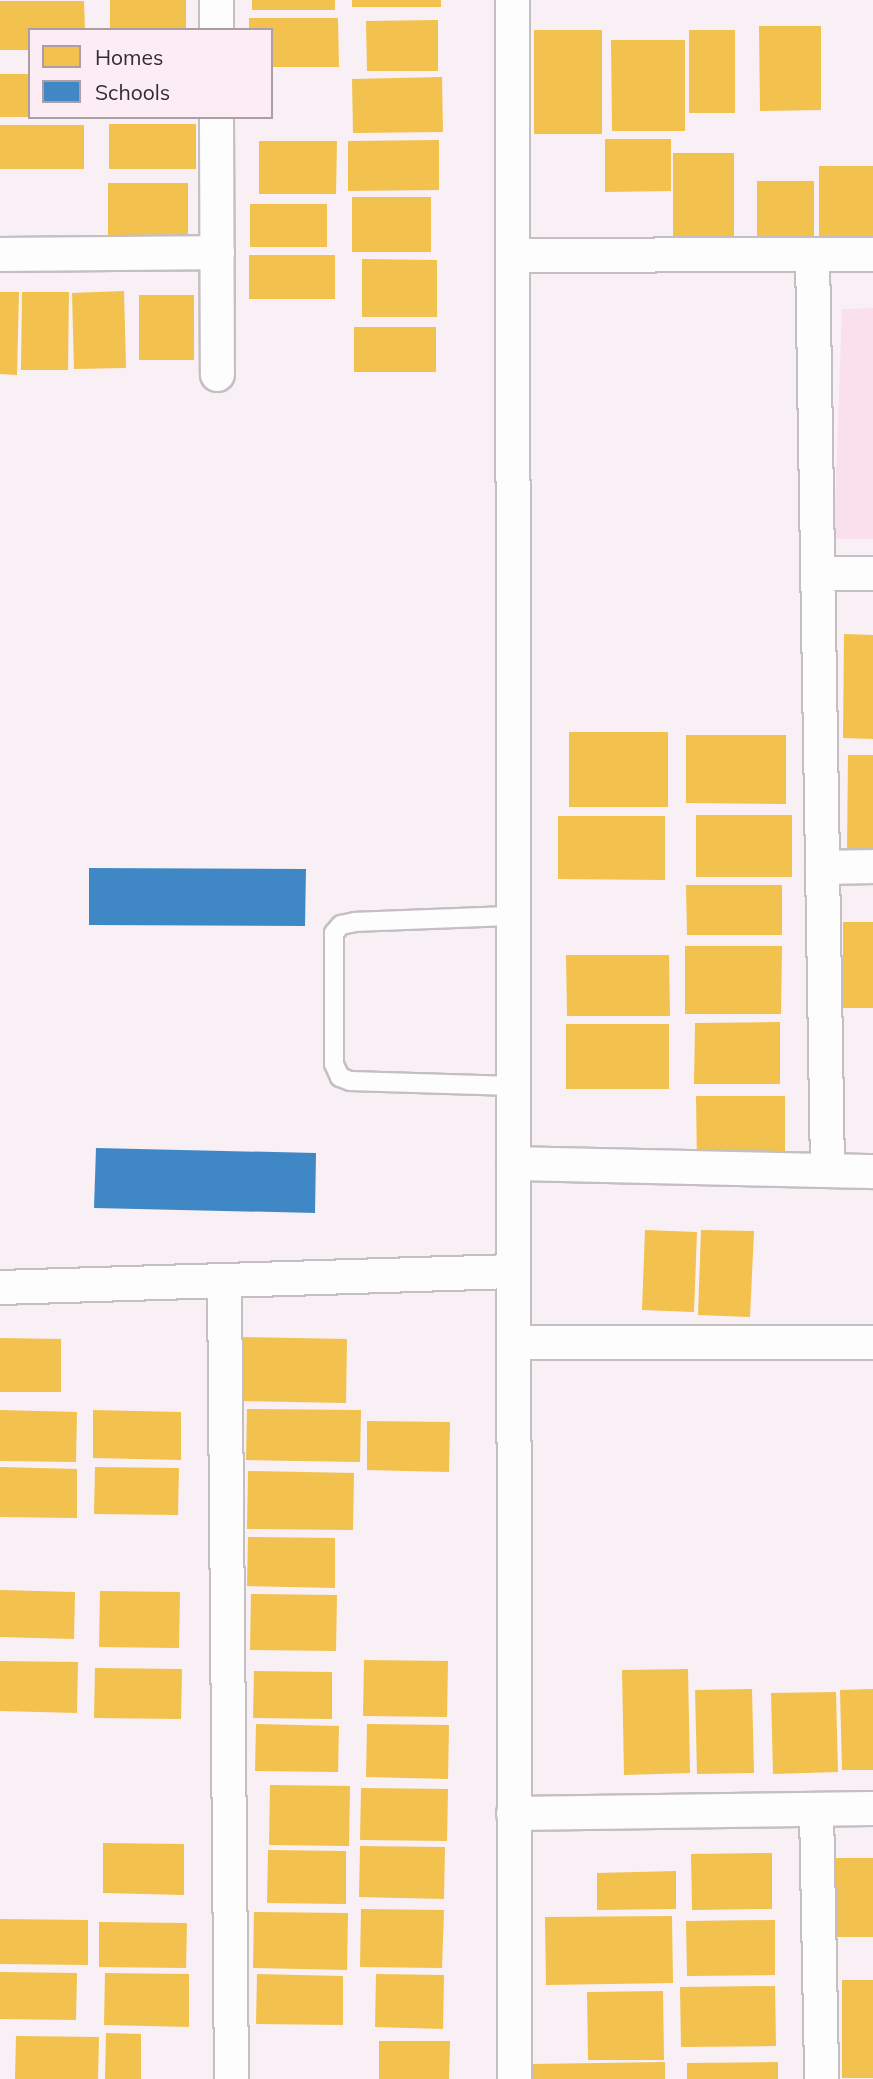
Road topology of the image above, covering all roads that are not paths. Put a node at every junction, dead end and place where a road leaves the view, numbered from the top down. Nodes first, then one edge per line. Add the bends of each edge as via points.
1 (216, 0) edge
2 (512, 0) edge
3 (216, 28) edge
4 (216, 119) edge
5 (217, 252) junction
6 (0, 254) edge
7 (812, 254) junction
8 (873, 254) edge
9 (513, 255) junction
10 (217, 374) dead end
11 (817, 573) junction
12 (873, 573) edge
13 (873, 866) edge
14 (822, 867) junction
15 (513, 916) junction
16 (513, 1086) junction
17 (513, 1163) junction
18 (827, 1170) junction
19 (873, 1171) edge
20 (513, 1271) junction
21 (224, 1280) junction
22 (0, 1287) edge
23 (513, 1342) junction
24 (873, 1342) edge
25 (873, 1808) edge
26 (816, 1809) junction
27 (513, 1814) junction
28 (231, 2079) edge
29 (514, 2079) edge
30 (821, 2079) edge

1 - 3 street
2 - 9 street
4 - 5 street
5 - 6 street
5 - 10 street
7 - 8 street
7 - 9 street
7 - 11 street
9 - 15 street
11 - 12 street
11 - 14 street
13 - 14 street
14 - 18 street
15 - 16 street
15 - 16 lane via 355,922 341,925 334,933 334,1064 340,1077
16 - 17 street
17 - 18 street
17 - 20 street
18 - 19 street
20 - 21 street
20 - 23 street
21 - 22 street
21 - 28 street
23 - 24 street
23 - 27 street
25 - 26 street
26 - 27 street
26 - 30 street
27 - 29 street

